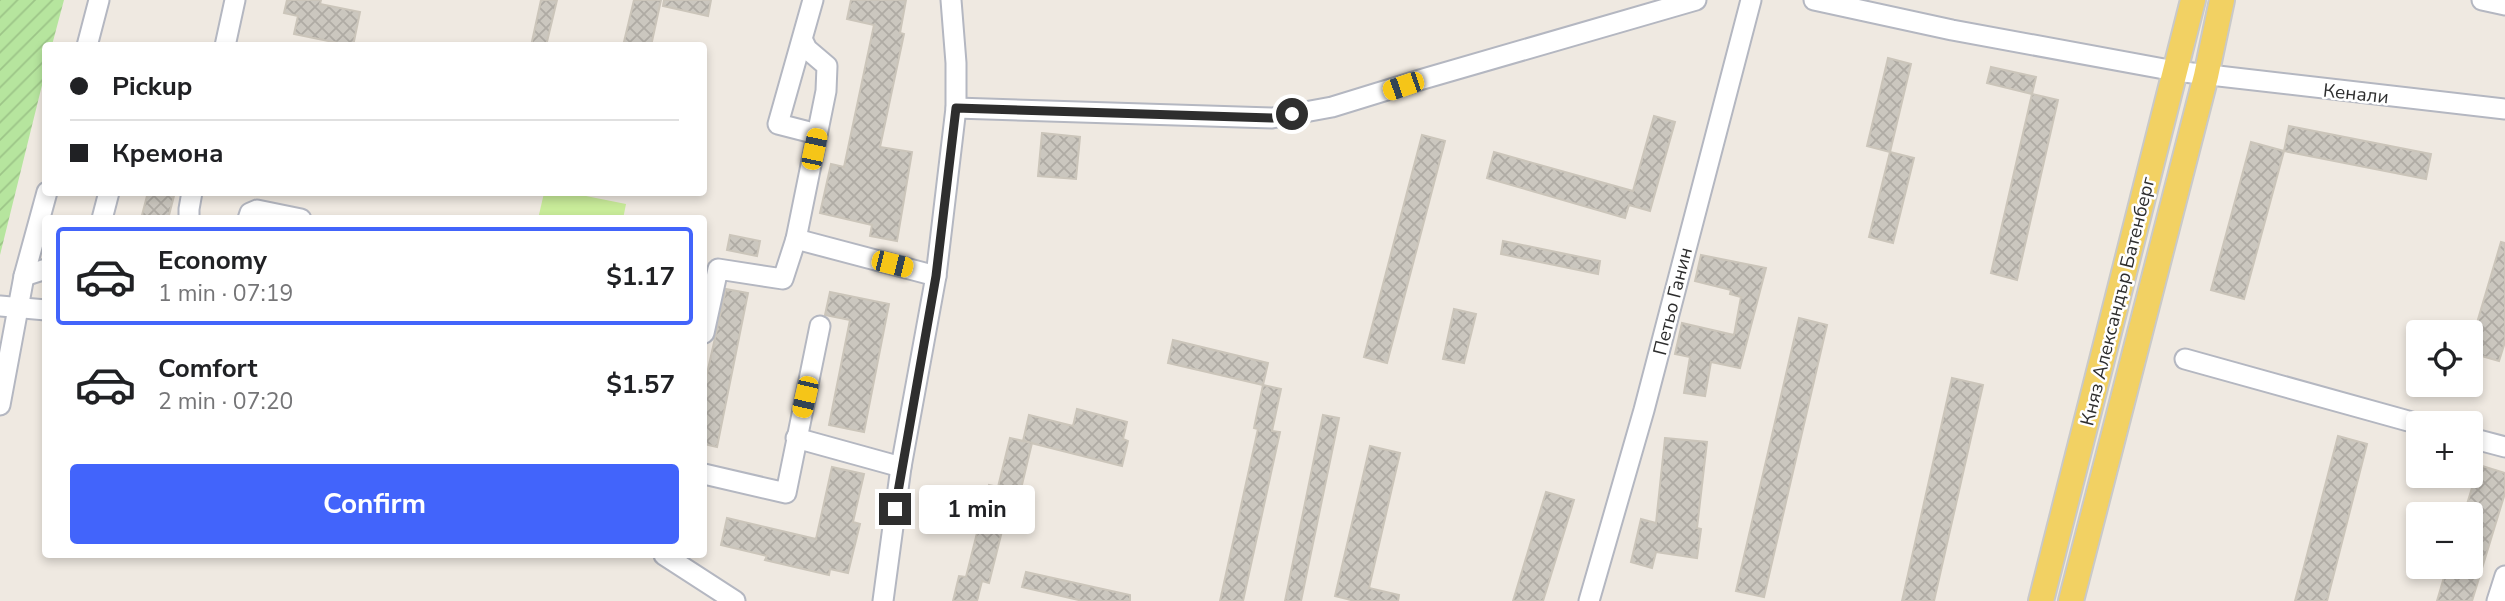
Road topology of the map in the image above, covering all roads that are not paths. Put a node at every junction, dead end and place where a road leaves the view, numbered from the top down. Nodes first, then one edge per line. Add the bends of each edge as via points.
1 (99, 0) edge
2 (235, 0) edge
3 (813, 0) edge
4 (951, 0) edge
5 (1696, 0) edge
6 (1751, 0) edge
7 (1814, 0) edge
8 (2193, 0) edge
9 (2222, 0) edge
10 (2482, 0) edge
11 (2505, 5) edge
12 (803, 41) junction
13 (90, 42) edge
14 (226, 42) edge
15 (2175, 71) junction
16 (2206, 76) junction
17 (956, 108) junction
18 (2505, 109) edge
19 (817, 134) junction
20 (46, 196) edge
21 (108, 196) edge
22 (191, 196) edge
23 (103, 215) edge
24 (189, 215) edge
25 (249, 215) edge
26 (281, 215) edge
27 (796, 239) junction
28 (42, 270) edge
29 (24, 276) junction
30 (936, 276) junction
31 (9, 307) edge
32 (42, 310) edge
33 (707, 320) edge
34 (820, 326) dead end
35 (2185, 359) dead end
36 (0, 405) edge
37 (2406, 420) edge
38 (796, 438) junction
39 (2483, 441) edge
40 (2505, 447) edge
41 (901, 467) junction
42 (707, 475) edge
43 (669, 558) edge
44 (2505, 576) edge
45 (735, 601) edge
46 (883, 601) edge
47 (1589, 601) edge
48 (2041, 601) edge
49 (2071, 601) edge
50 (2497, 601) edge

1 - 13 street
2 - 14 street
3 - 12 street
4 - 17 street
5 - 17 street via 1384,93 1272,118
6 - 47 street, Петьо Ганин
7 - 15 street, Кенали
8 - 15 main road, Княз Александър Батенберг
9 - 16 main road, Княз Александър Батенберг
10 - 11 street
12 - 19 street via 827,66
12 - 19 street via 778,124
15 - 16 street, Кенали
15 - 48 main road, Княз Александър Батенберг
16 - 18 street, Кенали
16 - 49 main road, Княз Александър Батенберг
17 - 30 street
19 - 27 street
20 - 29 street
21 - 23 street
22 - 24 street
25 - 26 street via 257,210
27 - 30 street
27 - 33 street via 783,279 718,270
28 - 29 street
29 - 31 street
30 - 41 street
31 - 32 street
31 - 36 street
34 - 38 street
35 - 37 street
38 - 41 street
38 - 42 street via 786,493
39 - 40 street
41 - 46 street
43 - 45 street
44 - 50 street

